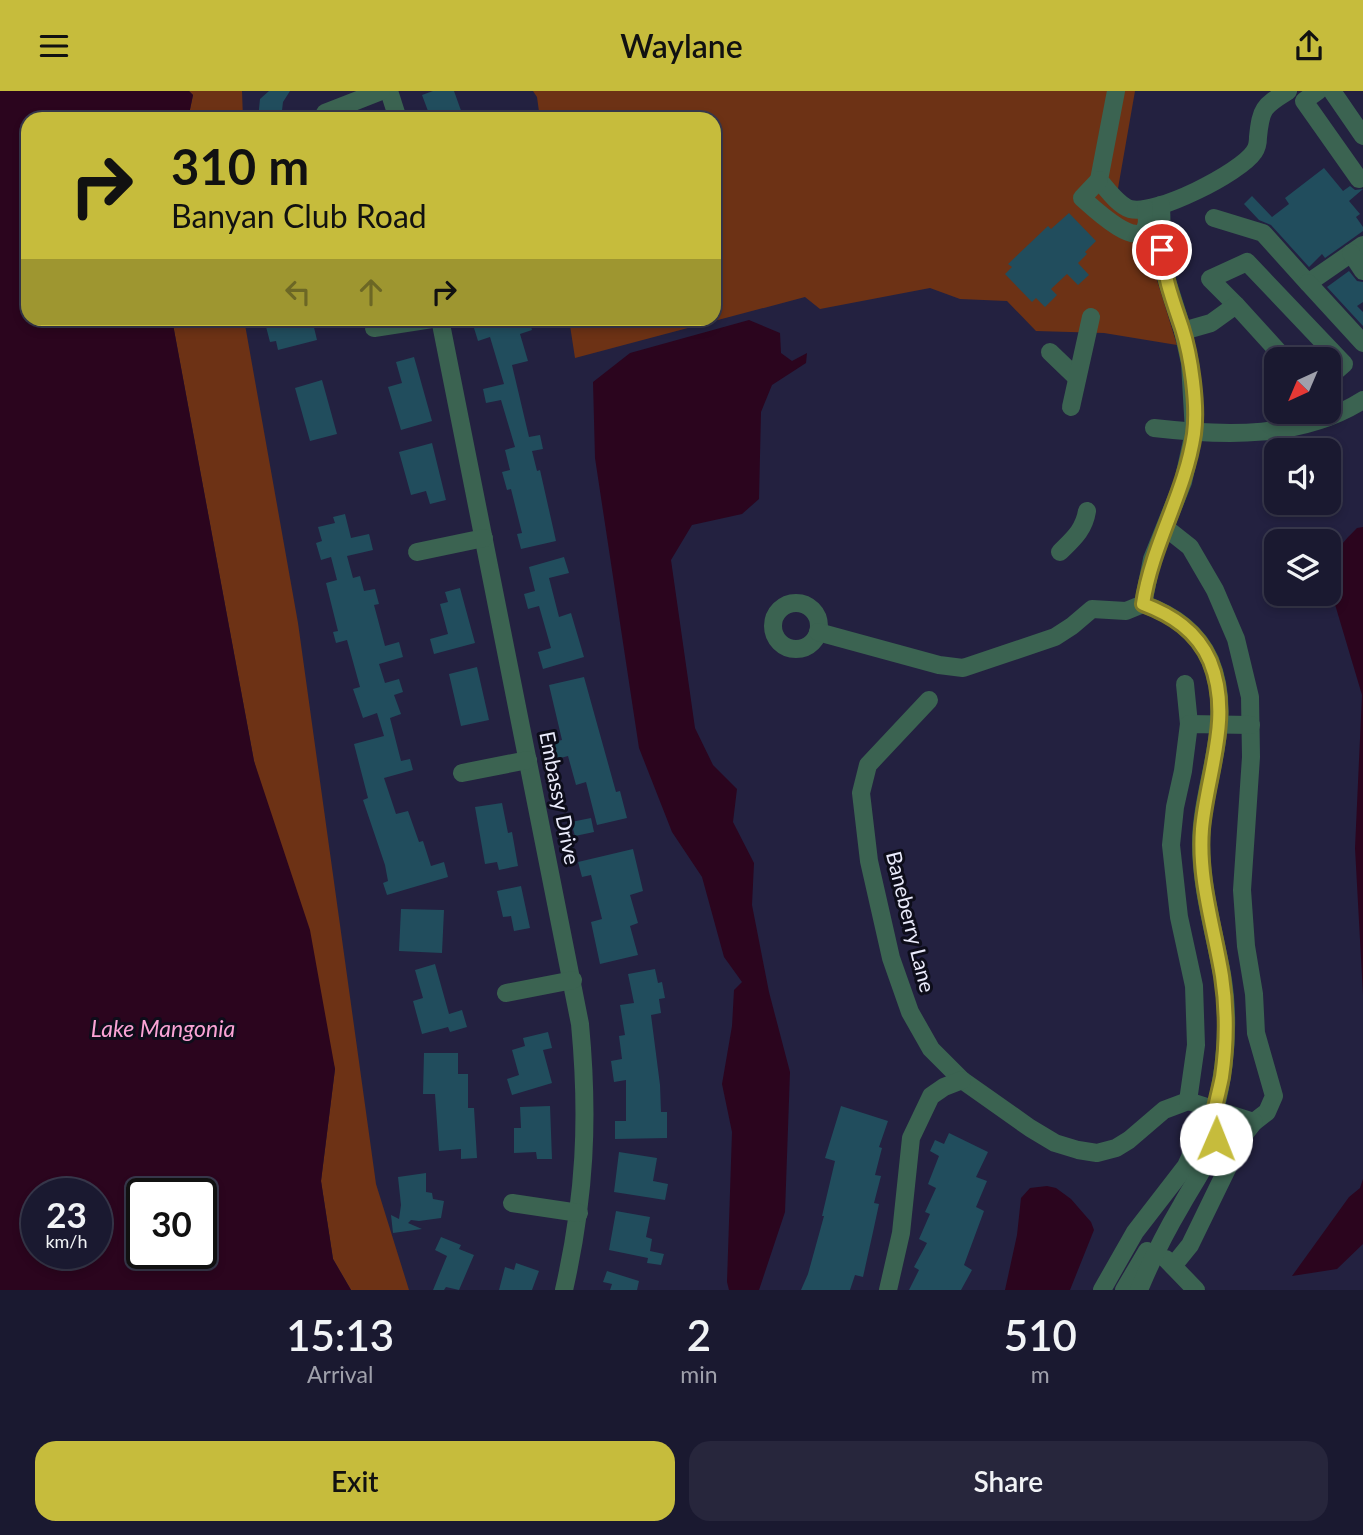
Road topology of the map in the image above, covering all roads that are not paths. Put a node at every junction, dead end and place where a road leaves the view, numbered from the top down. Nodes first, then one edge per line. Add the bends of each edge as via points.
1 (381, 91) edge
2 (388, 91) edge
3 (1116, 91) edge
4 (1288, 91) edge
5 (1318, 91) edge
6 (1332, 91) edge
7 (328, 112) edge
8 (396, 112) edge
9 (1363, 139) edge
10 (1343, 156) junction
11 (1358, 171) edge
12 (1099, 180) junction
13 (1153, 207) junction
14 (1214, 218) dead end
15 (1357, 249) edge
16 (1363, 271) edge
17 (1308, 283) junction
18 (1236, 305) junction
19 (1091, 317) dead end
20 (387, 326) edge
21 (441, 326) edge
22 (374, 328) dead end
23 (1183, 331) junction
24 (1363, 343) edge
25 (1274, 347) edge
26 (1328, 347) edge
27 (1050, 352) dead end
28 (1076, 377) junction
29 (1363, 400) edge
30 (1071, 407) dead end
31 (1341, 407) edge
32 (1302, 424) edge
33 (1154, 428) dead end
34 (1194, 432) junction
35 (1087, 511) dead end
36 (1166, 528) junction
37 (484, 538) junction
38 (418, 552) dead end
39 (1060, 552) dead end
40 (1143, 604) junction
41 (818, 632) dead end
42 (1185, 684) dead end
43 (929, 701) dead end
44 (1189, 725) junction
45 (1219, 725) junction
46 (1251, 725) junction
47 (528, 760) junction
48 (462, 773) dead end
49 (573, 980) junction
50 (506, 993) dead end
51 (962, 1080) junction
52 (1188, 1101) junction
53 (1215, 1111) junction
54 (1254, 1122) junction
55 (512, 1203) dead end
56 (579, 1213) junction
57 (1132, 1236) junction
58 (1153, 1249) junction
59 (1173, 1266) junction
60 (564, 1290) edge
61 (888, 1290) edge
62 (1102, 1290) edge
63 (1124, 1290) edge
64 (1139, 1290) edge
65 (1196, 1290) edge

1 - 7 street
2 - 8 street
3 - 12 street
4 - 13 street via 1261,115 1254,153 1221,178
5 - 10 street via 1304,101
6 - 9 street
9 - 10 street
10 - 11 street
12 - 13 street via 1130,209
12 - 13 street via 1082,198 1126,232 1144,230
13 - 23 street via 1163,268
14 - 17 street via 1263,233
15 - 16 street
15 - 17 street
17 - 24 street
18 - 23 street via 1211,323
18 - 25 street
18 - 26 street via 1210,279 1247,262
19 - 28 street
20 - 22 street
21 - 37 street, Embassy Drive
23 - 34 street
27 - 28 street
28 - 30 street
29 - 31 street
32 - 34 street
33 - 34 street
34 - 36 street
35 - 39 street via 1081,531
36 - 40 street via 1152,559
36 - 46 street via 1190,547 1216,590 1236,639 1250,697
37 - 38 street
37 - 47 street, Embassy Drive
40 - 41 street via 1126,611 1092,609 1055,637 964,668
40 - 45 street via 1178,621 1204,649 1214,675
42 - 44 street
43 - 51 street, Baneberry Lane via 868,765 861,793 869,861 891,958 909,1012 931,1049
44 - 45 street
44 - 52 street via 1171,845 1179,917 1194,986 1196,1045
45 - 46 street
45 - 53 street via 1201,844 1226,1014 1224,1063
46 - 54 street via 1242,890 1256,1033 1274,1096 1267,1112
47 - 48 street
47 - 49 street, Embassy Drive
49 - 50 street
49 - 56 street, Embassy Drive via 586,1079
51 - 52 street, Baneberry Lane via 1055,1143 1097,1153 1116,1148 1164,1110
51 - 61 street via 931,1096 911,1138 901,1233
52 - 53 street
53 - 54 street
53 - 57 street via 1186,1166
53 - 58 street via 1216,1139 1196,1184
54 - 59 street via 1190,1245
55 - 56 street
56 - 60 street, Embassy Drive
57 - 58 street
57 - 62 street
58 - 59 street
58 - 63 street
58 - 64 street
59 - 65 street

